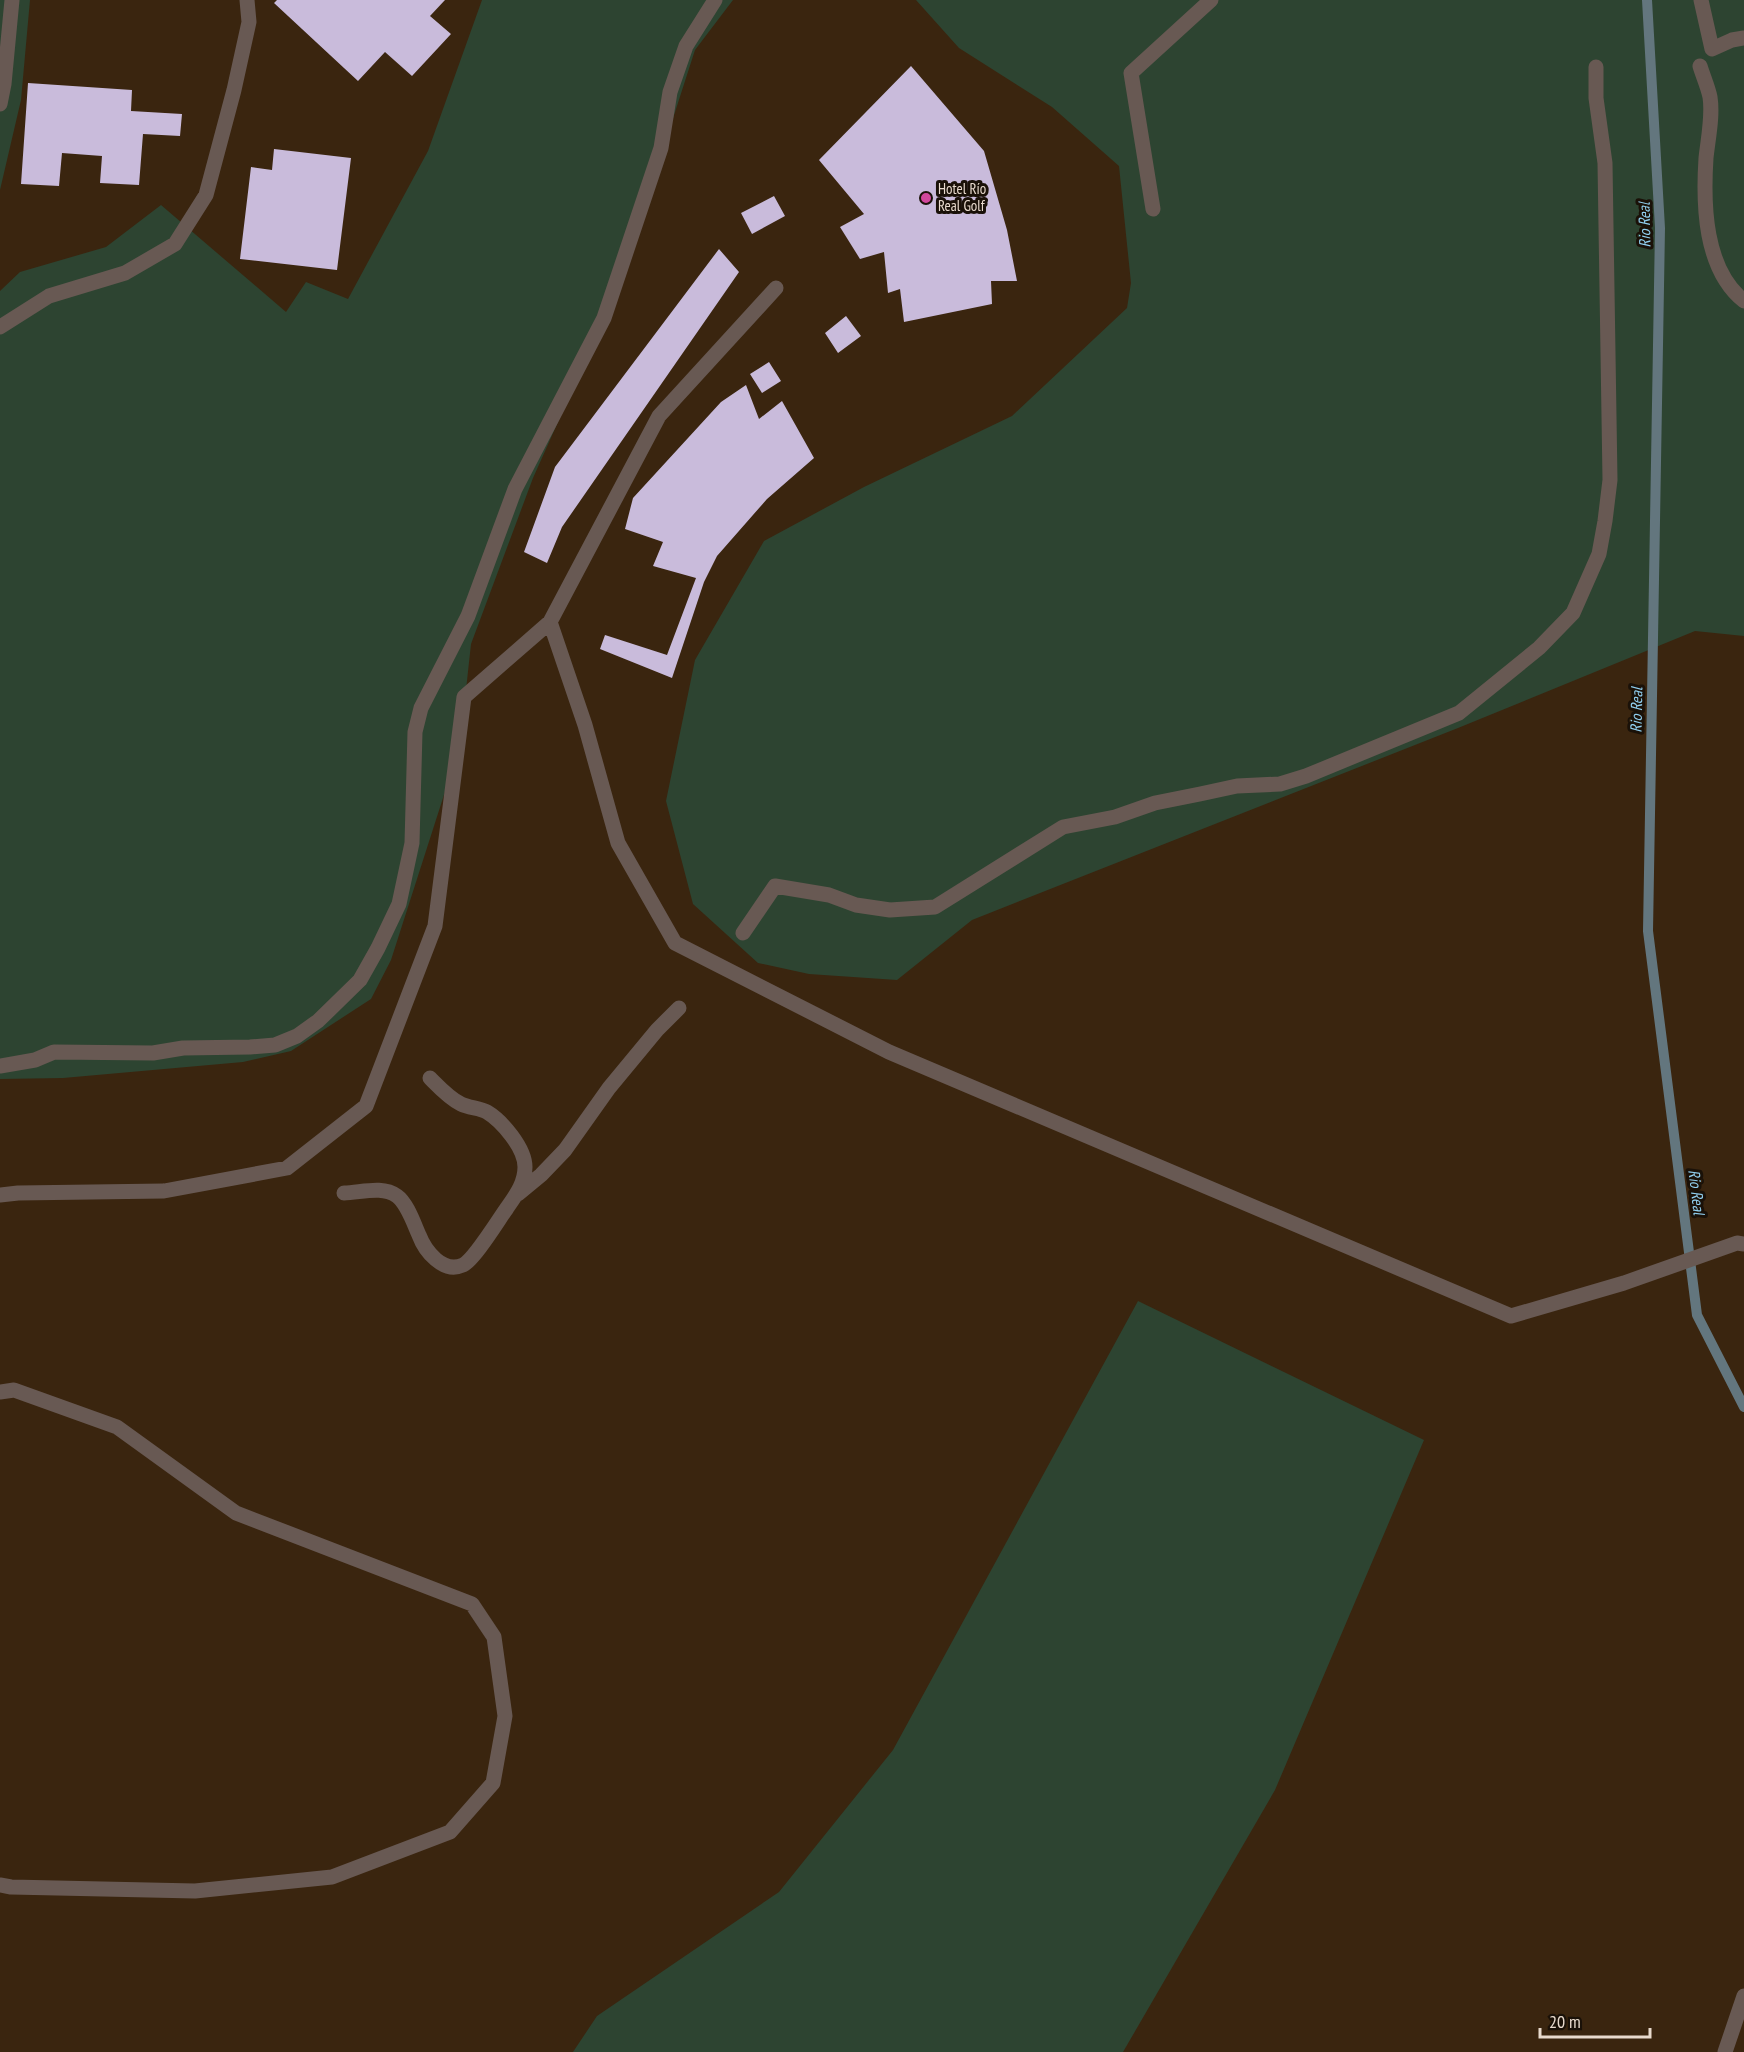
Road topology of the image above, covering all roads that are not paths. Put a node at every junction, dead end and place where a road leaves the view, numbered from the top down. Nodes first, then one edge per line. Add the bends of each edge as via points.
1 (12, 0) edge
2 (247, 0) edge
3 (715, 0) edge
4 (1211, 0) edge
5 (1701, 0) edge
6 (1744, 38) edge
7 (1596, 66) dead end
8 (1700, 66) dead end
9 (0, 104) edge
10 (1153, 209) dead end
11 (776, 288) dead end
12 (1744, 301) edge
13 (0, 327) edge
14 (550, 622) junction
15 (743, 933) dead end
16 (679, 1008) dead end
17 (0, 1066) edge
18 (430, 1078) dead end
19 (344, 1193) dead end
20 (518, 1194) junction
21 (0, 1195) edge
22 (1740, 1244) edge
23 (0, 1392) edge
24 (0, 1885) edge
25 (1744, 1995) edge
26 (1725, 2052) edge

1 - 9 street
2 - 13 street via 249,22 206,195 175,244 125,273 49,296
3 - 17 street via 686,46 670,92 661,148 604,318 515,489 468,616 421,708 415,732 412,843 399,904 360,980 318,1021 275,1045 153,1053 54,1052
4 - 10 street via 1131,73
5 - 6 street via 1712,49
7 - 15 street via 1605,163 1610,480 1599,554 1585,588 1573,613 1539,648 1459,712 1306,776 1280,784 1237,786 1155,803 1115,817 1063,827 935,907 890,910 775,886
8 - 12 street via 1710,98 1708,233 1719,268 1732,291
11 - 14 street via 659,416
14 - 21 street via 464,697 435,926 366,1106 287,1168 164,1191
14 - 22 street via 585,725 618,843 675,943 889,1052 1511,1316
16 - 20 street via 609,1088 565,1150
18 - 20 street via 461,1104 495,1118 511,1135 525,1165
19 - 20 street via 373,1190 398,1196 432,1257 439,1263 456,1266 464,1265
23 - 24 street via 14,1390 117,1427 236,1513 472,1604 494,1637 505,1716 493,1783 450,1832 332,1877 195,1891
25 - 26 street

